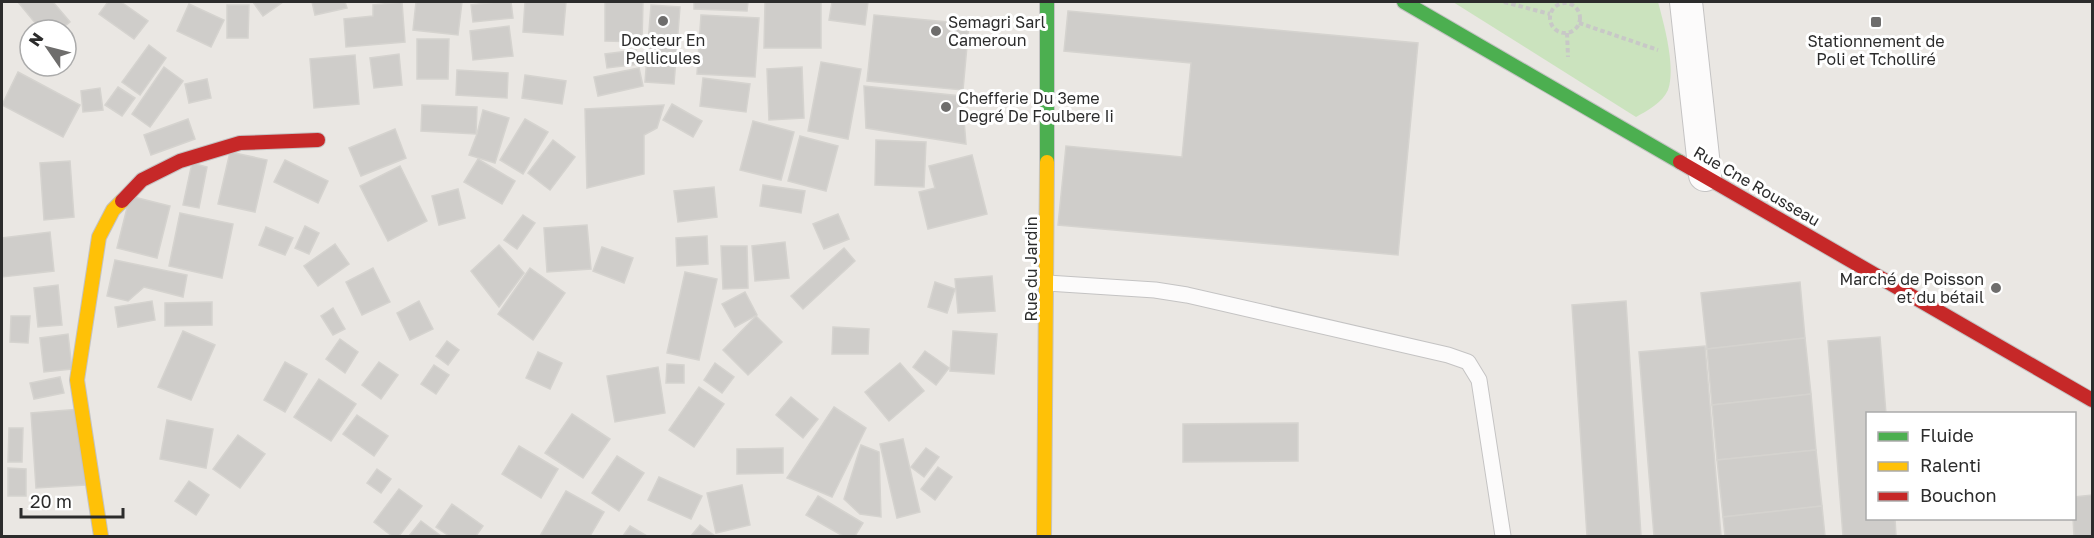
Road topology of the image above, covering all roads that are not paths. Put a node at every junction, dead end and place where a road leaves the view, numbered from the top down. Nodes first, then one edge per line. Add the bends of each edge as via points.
1 (1047, 2) edge
2 (1404, 2) edge
3 (1686, 2) edge
4 (318, 140) dead end
5 (1705, 176) junction
6 (1047, 283) junction
7 (2092, 400) edge
8 (101, 537) edge
9 (1044, 537) edge
10 (1503, 537) edge

1 - 6 street, Rue du Jardin
2 - 5 street, Rue Cne Rousseau
3 - 5 street
4 - 8 street via 240,143 180,161 142,180 113,210 99,237 78,380
5 - 7 street, Rue Cne Rousseau
6 - 9 street, Rue du Jardin
6 - 10 lane via 1187,295 1468,362 1479,380

